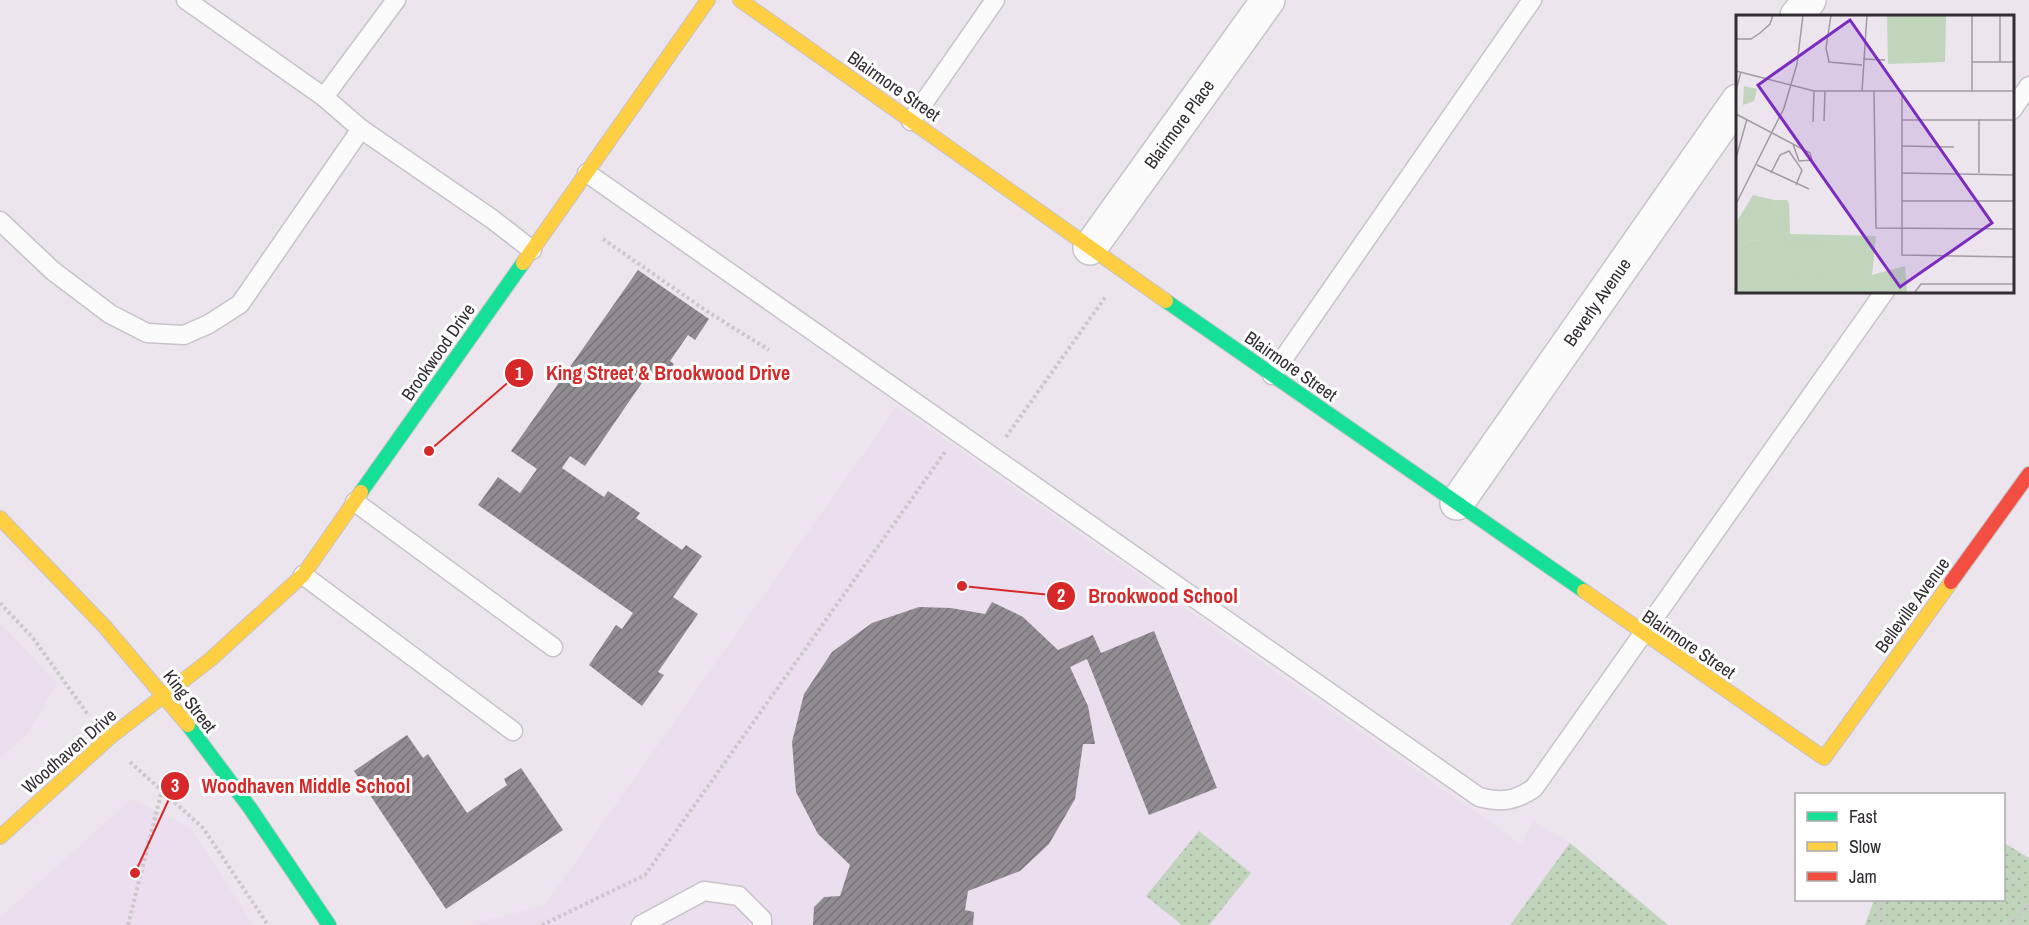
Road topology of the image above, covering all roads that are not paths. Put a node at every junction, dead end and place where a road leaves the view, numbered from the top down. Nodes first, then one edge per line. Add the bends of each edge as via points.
1 (186, 0) edge
2 (396, 0) edge
3 (708, 0) edge
4 (740, 0) edge
5 (995, 0) edge
6 (1268, 0) edge
7 (1532, 0) edge
8 (1809, 0) edge
9 (1798, 15) edge
10 (2029, 86) edge
11 (324, 97) junction
12 (1736, 104) edge
13 (2014, 108) edge
14 (911, 121) junction
15 (361, 129) junction
16 (587, 173) junction
17 (0, 220) edge
18 (1090, 248) junction
19 (532, 250) junction
20 (1884, 292) edge
21 (1272, 375) junction
22 (2029, 474) edge
23 (355, 502) junction
24 (1457, 503) junction
25 (0, 518) edge
26 (303, 575) junction
27 (1644, 635) junction
28 (553, 647) dead end
29 (164, 696) junction
30 (513, 731) dead end
31 (1824, 758) joint
32 (0, 837) edge
33 (329, 925) edge
34 (641, 925) edge
35 (762, 925) edge

1 - 11 lane
2 - 11 lane
3 - 16 street, Brookwood Drive
4 - 14 street, Blairmore Street
5 - 14 lane
6 - 18 street, Blairmore Place
7 - 21 lane
8 - 9 street
10 - 13 lane
11 - 15 lane
12 - 24 street, Beverly Avenue
14 - 18 street, Blairmore Street
15 - 17 lane via 240,304 184,335 147,333 110,314 53,271
15 - 19 lane
16 - 19 street, Brookwood Drive
16 - 27 lane via 1479,797 1498,802 1519,799 1534,788
18 - 21 street, Blairmore Street
19 - 23 street, Brookwood Drive
20 - 27 lane
21 - 24 street, Blairmore Street
22 - 31 street, Belleville Avenue
23 - 26 street, Brookwood Drive
23 - 28 lane
24 - 27 street, Blairmore Street
25 - 29 street, King Street via 44,561
26 - 29 street, Brookwood Drive via 255,621
26 - 30 lane
27 - 31 street, Blairmore Street
29 - 32 street, Woodhaven Drive via 109,738
29 - 33 street, King Street via 283,856
34 - 35 lane via 704,891 739,896 762,919

